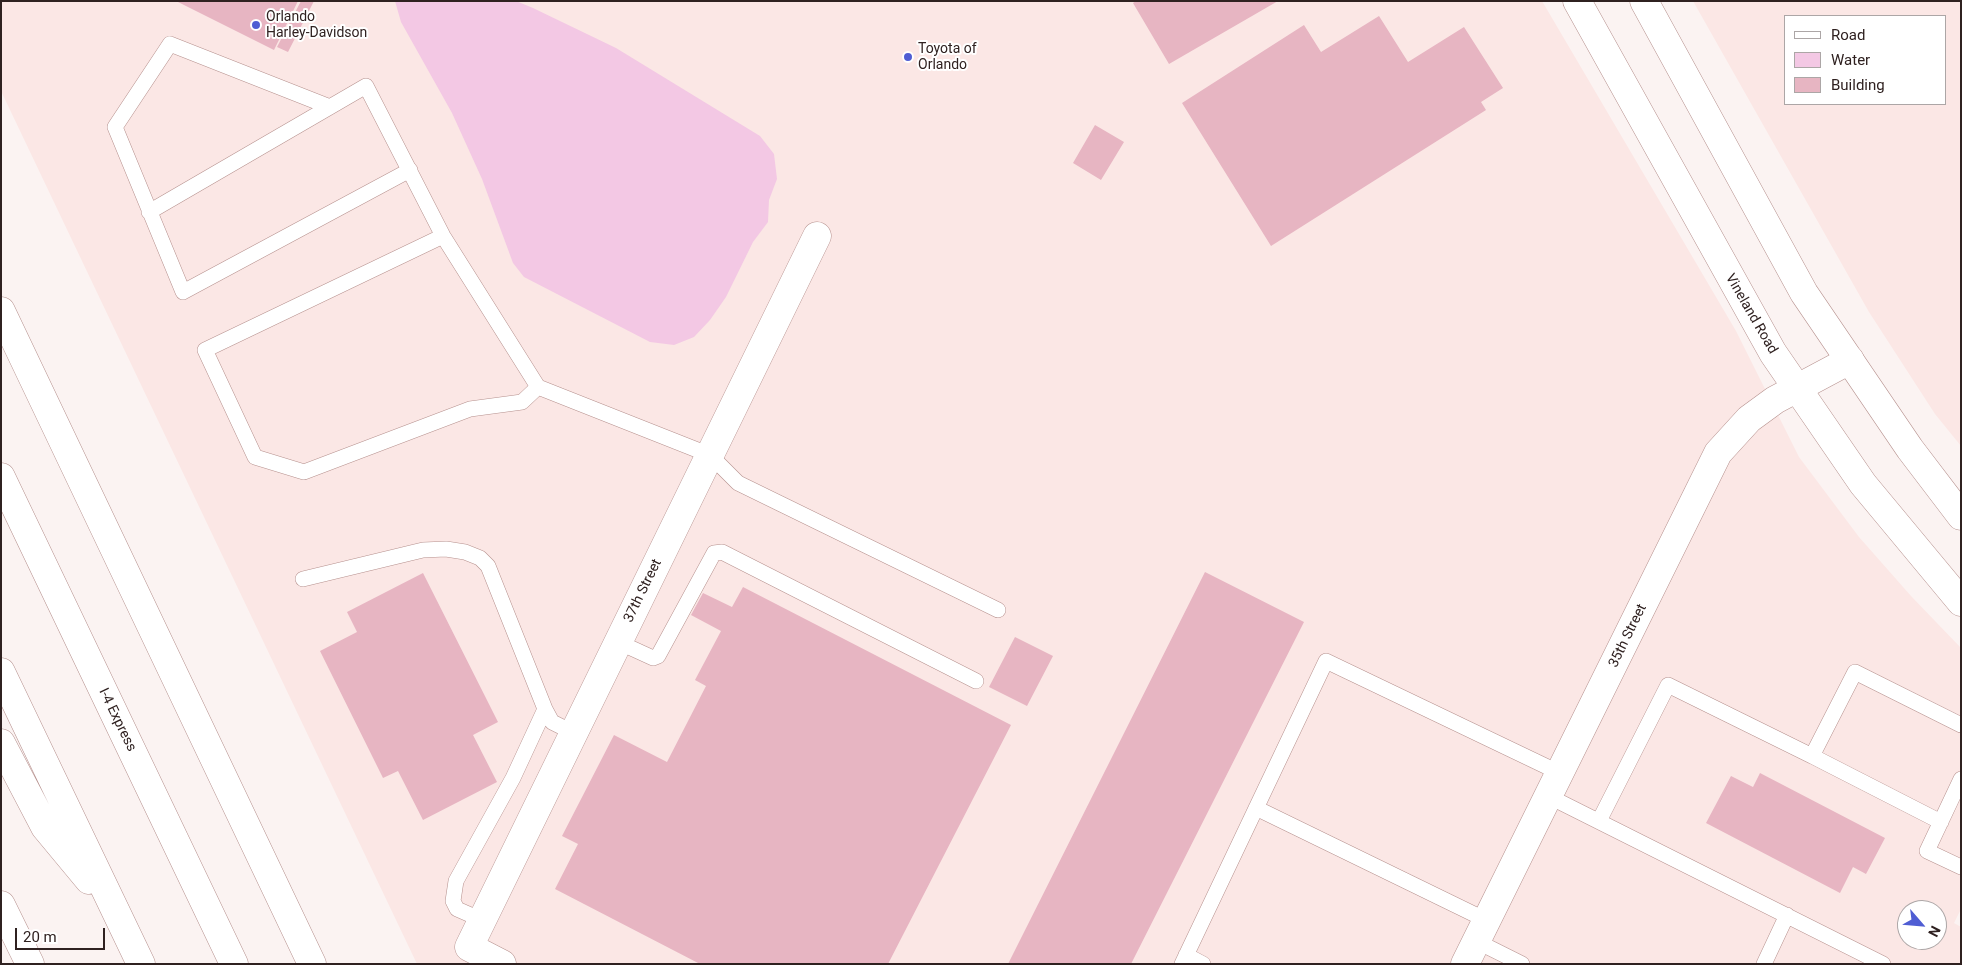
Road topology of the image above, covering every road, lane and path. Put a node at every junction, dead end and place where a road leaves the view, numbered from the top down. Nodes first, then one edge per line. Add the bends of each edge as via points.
1 (1577, 1) edge
2 (1644, 1) edge
3 (330, 107) junction
4 (410, 170) junction
5 (149, 212) junction
6 (443, 236) junction
7 (818, 236) dead end
8 (1, 311) edge
9 (1850, 360) junction
10 (538, 386) junction
11 (1796, 388) junction
12 (710, 455) junction
13 (1, 477) edge
14 (1961, 516) edge
15 (303, 580) dead end
16 (1961, 602) edge
17 (998, 610) dead end
18 (618, 642) junction
19 (1, 672) edge
20 (976, 681) dead end
21 (545, 709) junction
22 (1961, 725) edge
23 (574, 733) junction
24 (1, 743) edge
25 (1812, 756) junction
26 (1961, 780) edge
27 (1554, 784) junction
28 (1256, 808) junction
29 (1599, 821) junction
30 (1941, 822) junction
31 (264, 866) junction
32 (1961, 867) edge
33 (1, 905) edge
34 (116, 912) junction
35 (1787, 915) junction
36 (482, 920) junction
37 (1476, 942) edge
38 (1184, 960) edge
39 (1873, 961) edge
40 (30, 964) edge
41 (140, 964) edge
42 (234, 964) edge
43 (312, 964) edge
44 (319, 964) edge
45 (502, 964) edge
46 (1203, 964) edge
47 (1522, 964) edge
48 (1764, 964) edge

1 - 11 main road, Vineland Road via 1773,354
2 - 9 main road via 1804,293
3 - 4 lane via 366,86
3 - 5 lane
3 - 5 lane via 170,44 115,127
4 - 5 lane via 183,292
4 - 6 lane
6 - 10 lane
6 - 10 lane via 205,350 255,457 304,472 470,410 522,402
7 - 12 main road, 37th Street
8 - 31 main road
9 - 11 main road, 35th Street
9 - 14 main road via 1910,449
10 - 12 lane
11 - 16 main road, Vineland Road via 1862,484
11 - 27 main road, 35th Street via 1749,419 1718,454
12 - 17 lane via 738,483
12 - 18 main road, 37th Street
13 - 42 main road, I-4 Express
15 - 21 lane via 423,550 446,549 480,558 488,566
18 - 20 lane via 653,658 658,656 714,553 722,552
18 - 23 main road, 37th Street
19 - 34 main road
21 - 23 lane via 552,722
21 - 36 lane via 513,778 456,881 453,901 457,909
22 - 25 lane via 1856,672
23 - 36 main road, 37th Street
24 - 34 main road via 45,827
25 - 29 lane via 1668,685
25 - 30 lane
26 - 30 lane
27 - 28 lane via 1326,661
27 - 29 lane
27 - 37 main road, 35th Street
28 - 37 lane
28 - 38 lane
29 - 35 lane
30 - 32 lane via 1927,851
31 - 43 main road
31 - 44 main road
33 - 40 main road
34 - 41 main road
35 - 39 lane
35 - 48 lane
36 - 45 main road, 37th Street via 469,947
37 - 47 lane
38 - 46 lane

